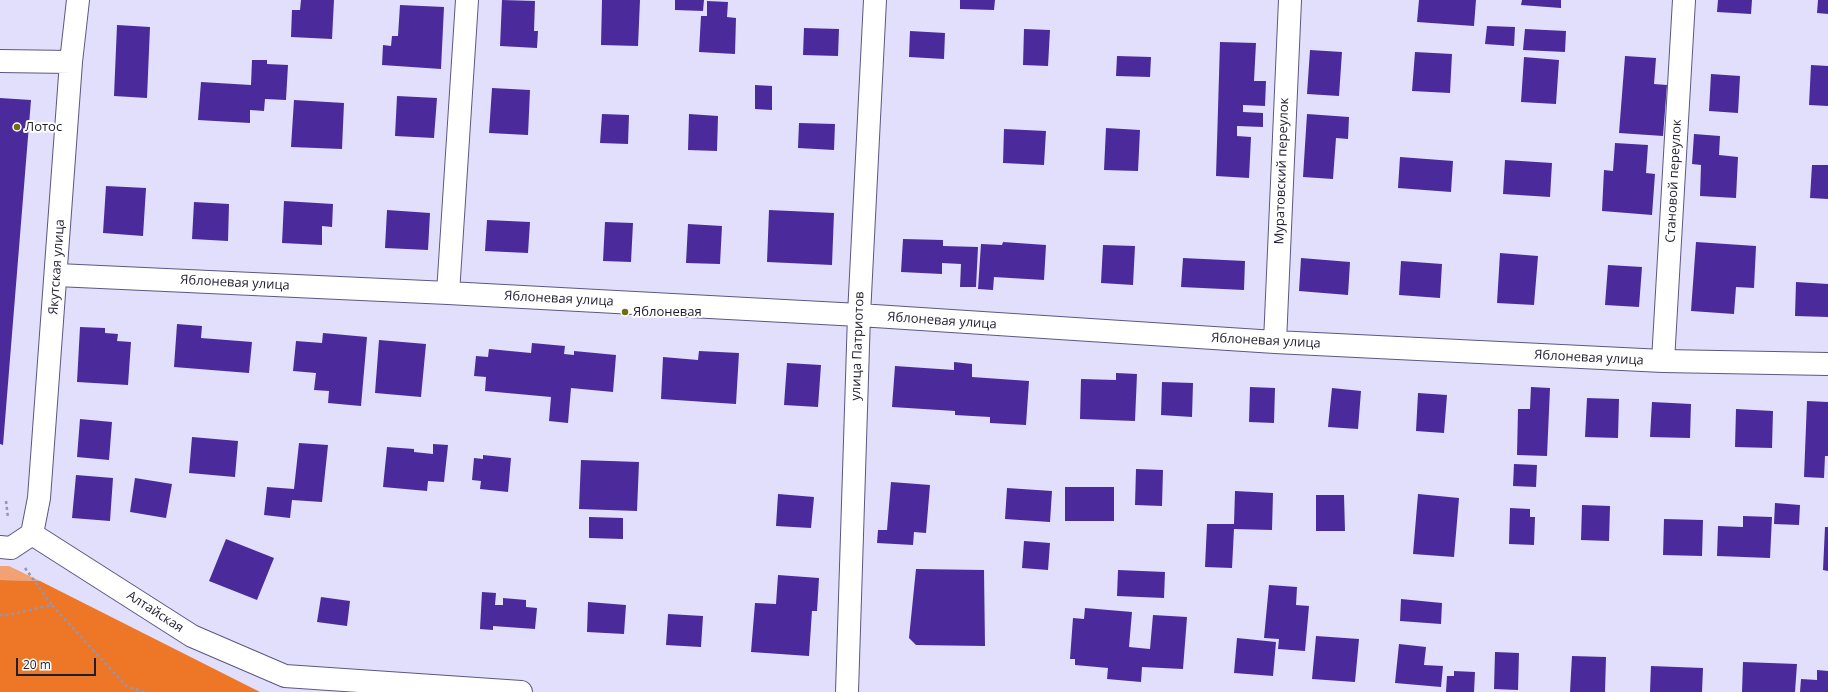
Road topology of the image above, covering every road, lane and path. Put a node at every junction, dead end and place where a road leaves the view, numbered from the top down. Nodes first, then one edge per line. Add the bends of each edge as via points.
1 (78, 0) edge
2 (467, 0) edge
3 (875, 0) edge
4 (1290, 0) edge
5 (1684, 0) edge
6 (0, 61) edge
7 (71, 62) junction
8 (57, 275) junction
9 (448, 293) junction
10 (859, 316) junction
11 (1275, 342) junction
12 (1663, 361) junction
13 (1828, 364) edge
14 (32, 534) junction
15 (0, 547) edge
16 (0, 614) edge
17 (2, 617) edge
18 (144, 692) edge
19 (521, 692) edge
20 (847, 692) edge

1 - 7 street, Якутская улица
2 - 9 street
3 - 10 street, улица Патриотов
4 - 11 street, Муратовский переулок
5 - 12 street, Становой переулок
6 - 7 street
7 - 8 street, Якутская улица
8 - 9 street, Яблоневая улица
8 - 14 street, Якутская улица via 39,498
9 - 10 street, Яблоневая улица
10 - 11 street, Яблоневая улица
10 - 20 street, улица Патриотов
11 - 12 street, Яблоневая улица
12 - 13 street, Яблоневая улица
14 - 15 street via 11,548
14 - 19 street, Алтайская via 192,636 285,676
16 - 17 path
17 - 18 path via 52,605 126,686

